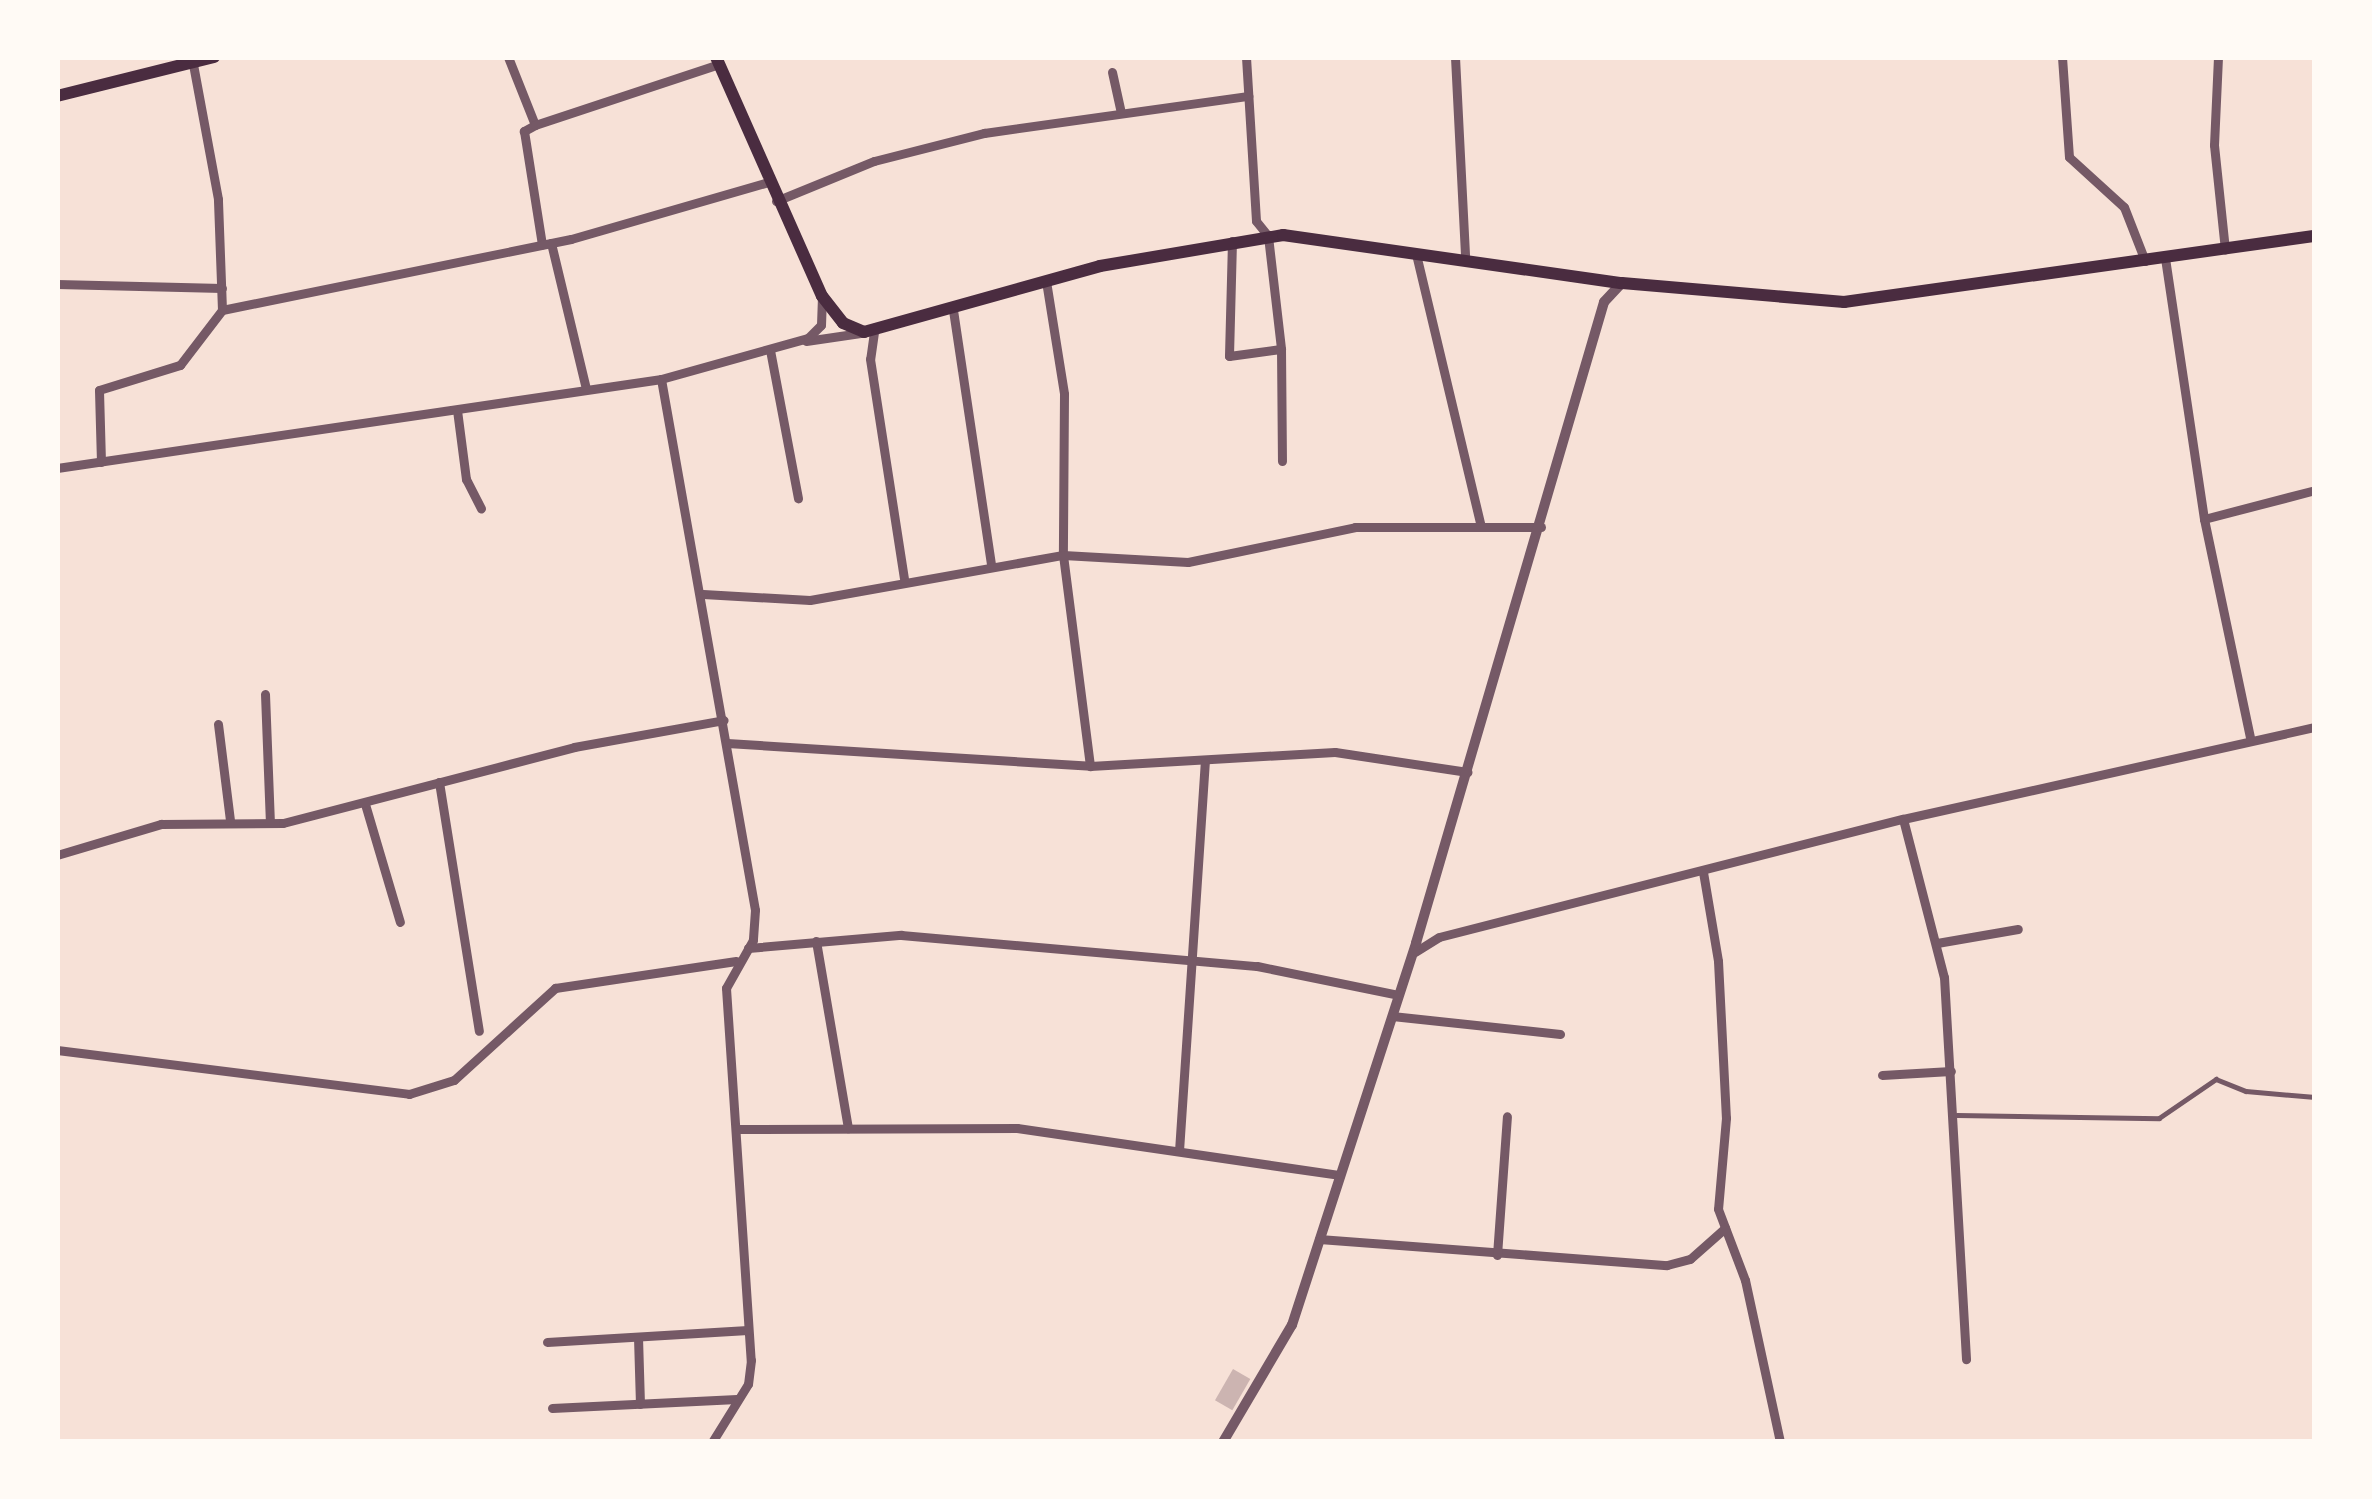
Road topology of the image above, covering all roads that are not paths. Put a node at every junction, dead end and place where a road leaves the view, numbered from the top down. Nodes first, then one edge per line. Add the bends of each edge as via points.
1 (214, 57) edge
2 (508, 57) edge
3 (1246, 57) edge
4 (1455, 57) edge
5 (2062, 57) edge
6 (2218, 57) edge
7 (192, 60) edge
8 (718, 60) edge
9 (1112, 71) dead end
10 (57, 96) edge
11 (1248, 96) junction
12 (1121, 113) junction
13 (536, 125) junction
14 (768, 182) junction
15 (776, 200) junction
16 (1268, 236) junction
17 (2315, 236) edge
18 (1232, 241) junction
19 (546, 244) junction
20 (1415, 248) junction
21 (2225, 249) junction
22 (1465, 255) junction
23 (2164, 258) junction
24 (2145, 261) junction
25 (1596, 279) junction
26 (1046, 280) junction
27 (1622, 283) junction
28 (57, 284) edge
29 (222, 288) junction
30 (822, 296) junction
31 (1604, 302) junction
32 (222, 310) junction
33 (953, 310) junction
34 (869, 332) junction
35 (795, 343) junction
36 (1281, 349) junction
37 (770, 350) junction
38 (661, 380) junction
39 (586, 389) junction
40 (457, 410) junction
41 (1282, 460) dead end
42 (101, 462) junction
43 (57, 468) edge
44 (2315, 490) edge
45 (798, 499) dead end
46 (481, 508) dead end
47 (2204, 519) junction
48 (1480, 523) junction
49 (1542, 527) junction
50 (1063, 555) junction
51 (991, 566) junction
52 (904, 578) junction
53 (703, 594) junction
54 (265, 694) dead end
55 (724, 720) junction
56 (218, 724) dead end
57 (2315, 727) edge
58 (2250, 737) junction
59 (727, 743) junction
60 (1205, 763) junction
61 (1090, 766) junction
62 (1467, 772) junction
63 (440, 782) junction
64 (365, 804) junction
65 (1904, 819) junction
66 (230, 821) junction
67 (270, 822) junction
68 (57, 855) edge
69 (1703, 872) junction
70 (1424, 916) junction
71 (400, 922) dead end
72 (2018, 929) dead end
73 (1439, 937) junction
74 (816, 941) junction
75 (1937, 943) junction
76 (748, 948) junction
77 (1412, 954) junction
78 (736, 961) junction
79 (1196, 962) junction
80 (1398, 995) junction
81 (1392, 1016) junction
82 (479, 1031) dead end
83 (1560, 1034) dead end
84 (57, 1050) edge
85 (1952, 1071) junction
86 (1882, 1075) dead end
87 (2315, 1097) edge
88 (1957, 1115) junction
89 (1507, 1116) dead end
90 (848, 1129) junction
91 (736, 1130) junction
92 (1179, 1151) junction
93 (1339, 1175) junction
94 (1725, 1228) junction
95 (1319, 1239) junction
96 (1497, 1255) junction
97 (748, 1330) junction
98 (638, 1336) junction
99 (547, 1342) dead end
100 (1966, 1359) dead end
101 (737, 1399) junction
102 (640, 1404) junction
103 (552, 1408) dead end
104 (712, 1442) edge
105 (1223, 1442) edge
106 (1780, 1442) edge

1 - 7 main road
2 - 13 street
3 - 11 street
4 - 22 street
5 - 24 street via 2069,158 2124,207
6 - 21 street via 2214,145
7 - 10 main road
7 - 29 street via 218,199
8 - 13 street
8 - 14 main road
9 - 12 street
11 - 12 street
11 - 16 street via 1256,221
12 - 15 street via 965,138 874,161
13 - 19 street via 524,131
14 - 15 main road
14 - 19 street
15 - 30 main road
16 - 18 main road
16 - 20 main road
16 - 36 street
17 - 21 main road
18 - 26 main road
18 - 36 street via 1228,353 1232,360
19 - 32 street
19 - 39 street
20 - 22 main road
20 - 48 street
21 - 23 main road
22 - 25 main road
23 - 24 main road
23 - 47 street
24 - 27 main road via 1844,302
25 - 27 main road
25 - 31 street
26 - 33 main road
26 - 50 street via 1064,394
27 - 31 street
28 - 29 street
29 - 32 street
30 - 34 main road via 843,322
30 - 35 street via 818,332
31 - 49 street
32 - 42 street via 180,364 99,390
33 - 34 main road
33 - 51 street
34 - 35 street
34 - 52 street
35 - 37 street
36 - 41 street
37 - 38 street
37 - 45 street
38 - 39 street
38 - 53 street
39 - 40 street
40 - 42 street
40 - 46 street via 466,479
42 - 43 street
44 - 47 street
47 - 58 street
48 - 49 street
48 - 50 street via 1355,527 1189,562
49 - 62 street
50 - 51 street
50 - 61 street
51 - 52 street
52 - 53 street via 796,601
53 - 55 street
54 - 67 street
55 - 59 street
55 - 63 street via 574,746
56 - 66 street
57 - 58 street
58 - 65 street
59 - 61 street
59 - 76 street via 755,910
60 - 61 street
60 - 62 street via 1335,752
60 - 79 street
62 - 70 street
63 - 64 street
63 - 82 street
64 - 67 street
64 - 71 street
65 - 69 street
65 - 75 street
66 - 67 street
66 - 68 street via 161,824
69 - 73 street
69 - 94 street via 1718,961 1726,1135 1718,1209
70 - 73 street
70 - 77 street
72 - 75 street
73 - 77 street
74 - 76 street
74 - 79 street via 901,935
74 - 90 street
75 - 85 street
76 - 78 street
77 - 80 street
78 - 84 street via 555,988 454,1080 409,1094
78 - 91 street via 726,1007
79 - 80 street
79 - 92 street
80 - 81 street
81 - 83 street
81 - 93 street
85 - 86 street
85 - 88 street
87 - 88 lane via 2246,1091 2216,1079 2159,1118
88 - 100 street
89 - 96 street
90 - 91 street
90 - 92 street via 1017,1128
91 - 97 street
92 - 93 street
93 - 95 street
94 - 96 street via 1690,1259 1667,1265
94 - 106 street via 1745,1280
95 - 96 street
95 - 105 street via 1276,1360
97 - 98 street
97 - 101 street via 752,1360
98 - 99 street
98 - 102 street
101 - 102 street
101 - 104 street
102 - 103 street

